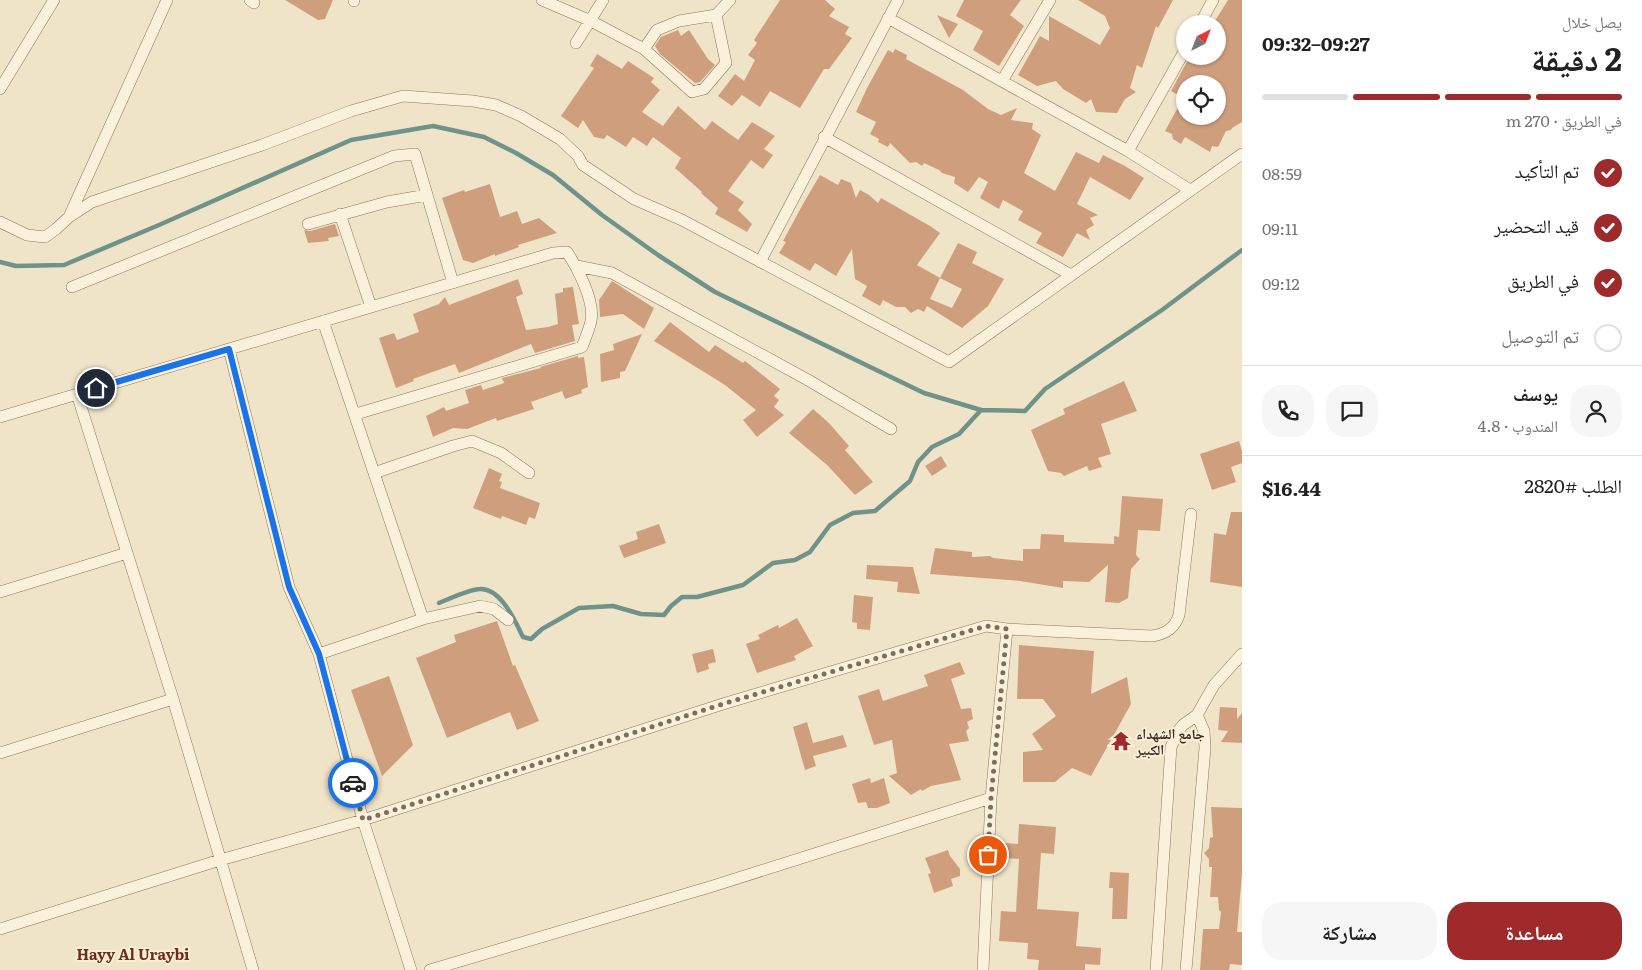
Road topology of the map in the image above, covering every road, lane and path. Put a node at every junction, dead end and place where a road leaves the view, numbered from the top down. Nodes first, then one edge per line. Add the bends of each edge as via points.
1 (54, 0) edge
2 (167, 0) edge
3 (542, 0) edge
4 (603, 0) edge
5 (730, 0) edge
6 (898, 0) edge
7 (1050, 0) edge
8 (1213, 0) edge
9 (716, 15) junction
10 (1205, 15) edge
11 (888, 18) junction
12 (591, 21) junction
13 (576, 43) dead end
14 (644, 49) junction
15 (1177, 65) edge
16 (1002, 81) junction
17 (0, 89) edge
18 (824, 137) junction
19 (1128, 151) junction
20 (1242, 154) edge
21 (1190, 190) junction
22 (427, 195) junction
23 (340, 214) junction
24 (69, 217) junction
25 (0, 222) edge
26 (308, 224) dead end
27 (760, 262) junction
28 (576, 266) junction
29 (1071, 275) junction
30 (453, 283) junction
31 (72, 287) dead end
32 (371, 307) junction
33 (323, 321) junction
34 (229, 349) junction
35 (77, 394) junction
36 (356, 414) junction
37 (0, 417) edge
38 (891, 429) dead end
39 (374, 473) junction
40 (529, 473) dead end
41 (1191, 514) dead end
42 (127, 553) junction
43 (0, 592) edge
44 (423, 619) junction
45 (508, 620) dead end
46 (1007, 629) junction
47 (319, 654) junction
48 (1242, 654) edge
49 (172, 699) junction
50 (1197, 715) junction
51 (0, 753) edge
52 (991, 798) junction
53 (363, 820) junction
54 (220, 860) junction
55 (0, 929) edge
56 (253, 970) edge
57 (411, 970) edge
58 (430, 970) edge
59 (983, 970) edge
60 (1156, 970) edge
61 (1186, 970) edge

1 - 17 street
2 - 24 street
3 - 12 street
4 - 12 street
5 - 9 street
6 - 11 street
7 - 16 street
8 - 10 street
9 - 14 street via 679,21 657,30
9 - 14 street via 726,63 704,88 692,92
11 - 16 street
11 - 18 street
12 - 13 street
12 - 14 street
15 - 19 street
16 - 19 street
18 - 27 street
18 - 29 street
19 - 21 street
20 - 21 street
21 - 29 street
22 - 23 street
22 - 30 street
22 - 31 street via 415,154 394,156
23 - 26 street
23 - 32 street
24 - 25 street via 45,237 27,236
24 - 27 street via 92,202 262,145 351,111 403,96 473,100 496,105 521,116 560,139 583,165 634,199 682,220
27 - 29 street via 949,362
28 - 30 street via 568,252 553,254
28 - 36 street via 588,293 591,319 582,347
28 - 38 street via 612,273
30 - 32 street
32 - 33 street
33 - 34 street
33 - 36 street
34 - 35 street
34 - 47 street via 289,587
35 - 37 street
35 - 42 street
36 - 39 street
39 - 40 street via 472,441 501,453
39 - 44 street
41 - 46 street via 1179,614 1177,622 1166,632 1152,636
42 - 43 street
42 - 49 street
44 - 45 street via 480,606 494,609
44 - 47 street
46 - 52 street
46 - 53 street via 986,626 726,703
47 - 53 street
48 - 50 street via 1214,684
49 - 51 street
49 - 54 street
50 - 60 street via 1183,725 1172,747
50 - 61 street via 1204,731 1205,748
52 - 58 street via 713,886
52 - 59 street
53 - 54 street
53 - 57 street
54 - 55 street
54 - 56 street

